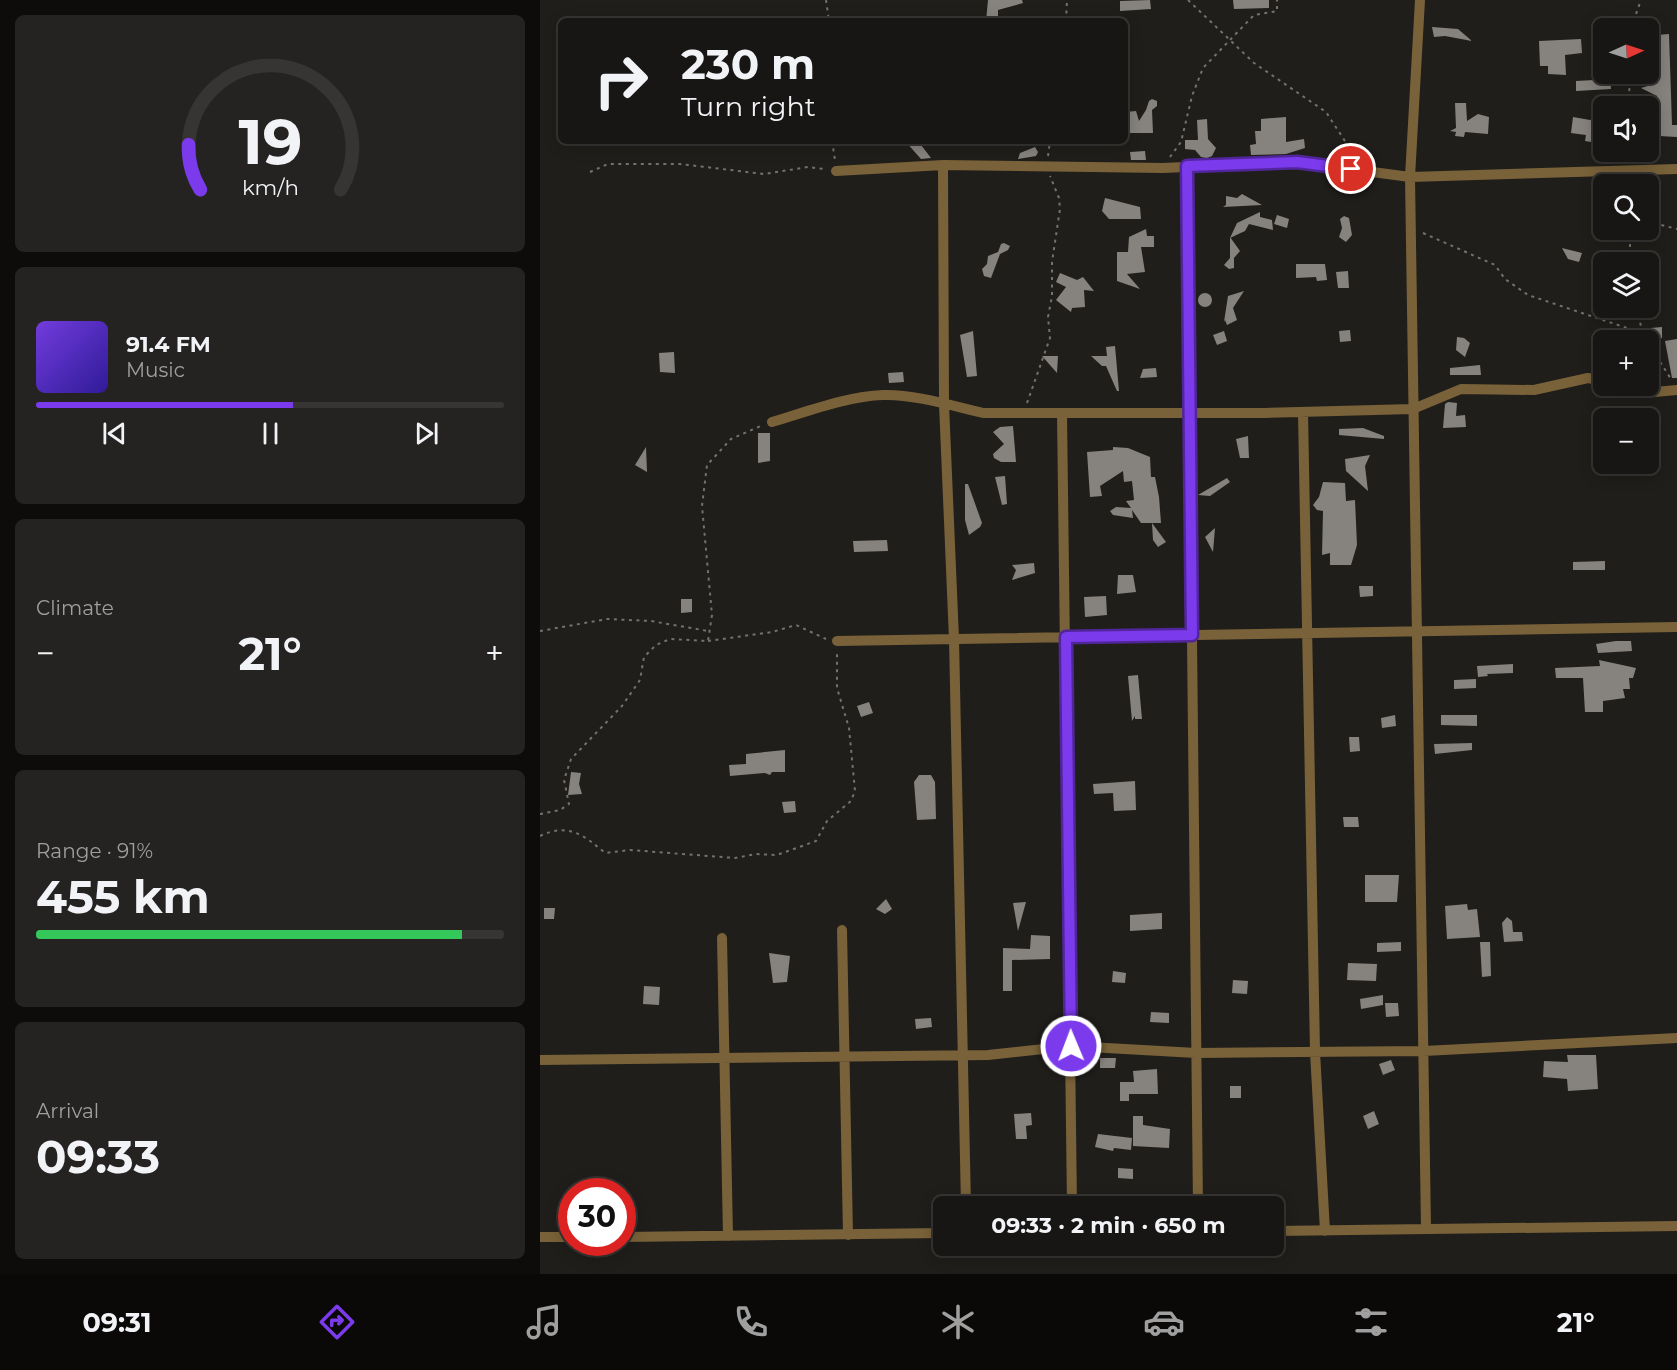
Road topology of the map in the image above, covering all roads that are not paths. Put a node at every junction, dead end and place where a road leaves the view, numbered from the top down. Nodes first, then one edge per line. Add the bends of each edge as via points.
1 (1420, 0) edge
2 (943, 165) junction
3 (1187, 166) junction
4 (1677, 169) edge
5 (836, 171) road end
6 (1410, 177) junction
7 (1593, 379) edge
8 (1677, 390) edge
9 (1659, 392) edge
10 (944, 404) junction
11 (1413, 409) junction
12 (1303, 412) junction
13 (1062, 413) junction
14 (1190, 413) junction
15 (772, 422) road end
16 (1677, 627) edge
17 (1418, 632) junction
18 (1305, 633) junction
19 (1192, 635) junction
20 (1066, 637) junction
21 (954, 639) junction
22 (837, 641) road end
23 (842, 930) dead end
24 (722, 938) dead end
25 (1677, 1038) edge
26 (1071, 1046) junction
27 (1424, 1051) junction
28 (1315, 1052) junction
29 (1196, 1053) junction
30 (964, 1055) junction
31 (844, 1056) junction
32 (725, 1058) junction
33 (540, 1060) edge
34 (966, 1196) edge
35 (1072, 1196) edge
36 (1198, 1196) edge
37 (1677, 1226) edge
38 (1426, 1228) junction
39 (1284, 1231) edge
40 (1325, 1231) junction
41 (933, 1233) edge
42 (848, 1235) junction
43 (728, 1236) junction
44 (558, 1237) edge
45 (636, 1237) edge
46 (540, 1238) edge

1 - 6 street
2 - 3 street
2 - 5 street
2 - 10 street
3 - 6 street via 1297,162
3 - 14 street
4 - 6 street
6 - 11 street
7 - 11 street via 1534,390 1461,389
8 - 9 street
10 - 13 street via 983,413
10 - 15 street via 884,395
10 - 21 street
11 - 12 street
11 - 17 street
12 - 14 street
12 - 18 street
13 - 14 street
13 - 20 street
14 - 19 street
16 - 17 street
17 - 18 street
17 - 27 street
18 - 19 street
18 - 28 street
19 - 20 street
19 - 29 street
20 - 21 street
20 - 26 street
21 - 22 street
21 - 30 street
23 - 31 street
24 - 32 street
25 - 27 street
26 - 29 street
26 - 30 street
26 - 35 street
27 - 28 street
27 - 38 street
28 - 29 street
28 - 40 street
29 - 36 street
30 - 31 street
30 - 34 street
31 - 32 street
31 - 42 street
32 - 33 street
32 - 43 street
37 - 38 street
38 - 40 street
39 - 40 street
41 - 42 street
42 - 43 street
43 - 45 street
44 - 46 street

